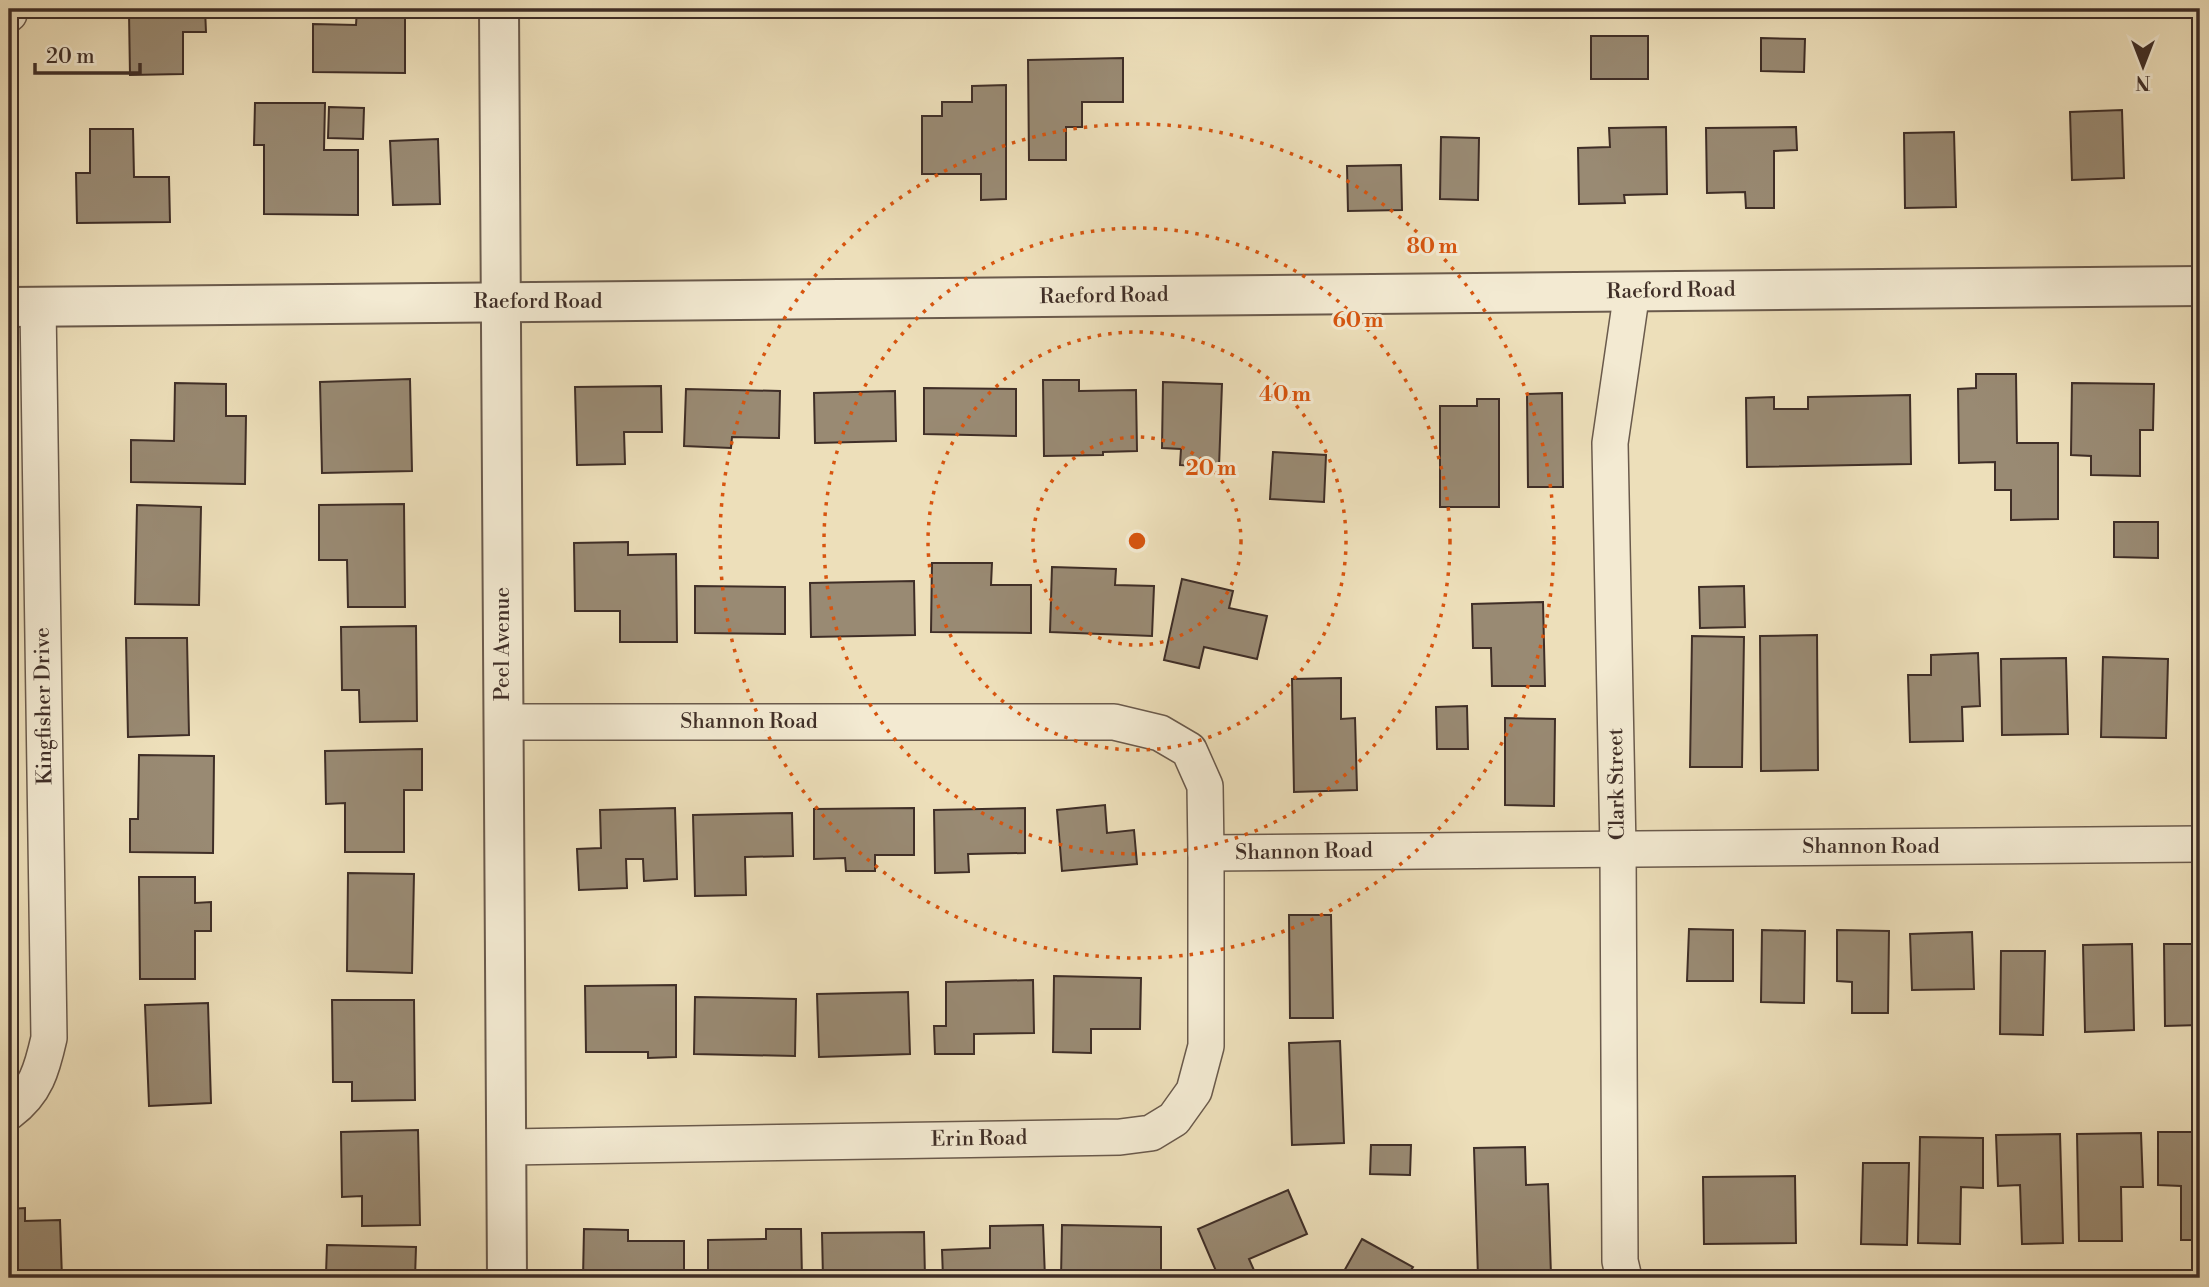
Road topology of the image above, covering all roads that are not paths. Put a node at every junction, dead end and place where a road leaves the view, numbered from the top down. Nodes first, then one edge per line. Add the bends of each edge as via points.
1 (10, 9) edge
2 (499, 9) edge
3 (9, 15) edge
4 (2200, 286) edge
5 (1632, 291) junction
6 (500, 302) junction
7 (23, 307) edge
8 (503, 722) junction
9 (2200, 844) edge
10 (1618, 849) junction
11 (1206, 853) junction
12 (17, 1106) edge
13 (506, 1147) junction
14 (507, 1278) edge
15 (1624, 1278) edge

1 - 3 street
2 - 6 street, Peel Avenue
4 - 5 street, Raeford Road
5 - 6 street, Raeford Road
5 - 10 street, Clark Street via 1610,443
6 - 7 street, Raeford Road
6 - 8 street, Peel Avenue
7 - 12 street, Kingfisher Drive via 50,1038 42,1070
8 - 11 street, Shannon Road via 1114,722 1160,733 1189,750 1205,786
8 - 13 street, Peel Avenue
9 - 10 street, Shannon Road
10 - 11 street, Shannon Road
10 - 15 street, Clark Street via 1620,1261
11 - 13 street, Erin Road via 1206,1046 1194,1091 1174,1119 1151,1133
13 - 14 street, Peel Avenue

